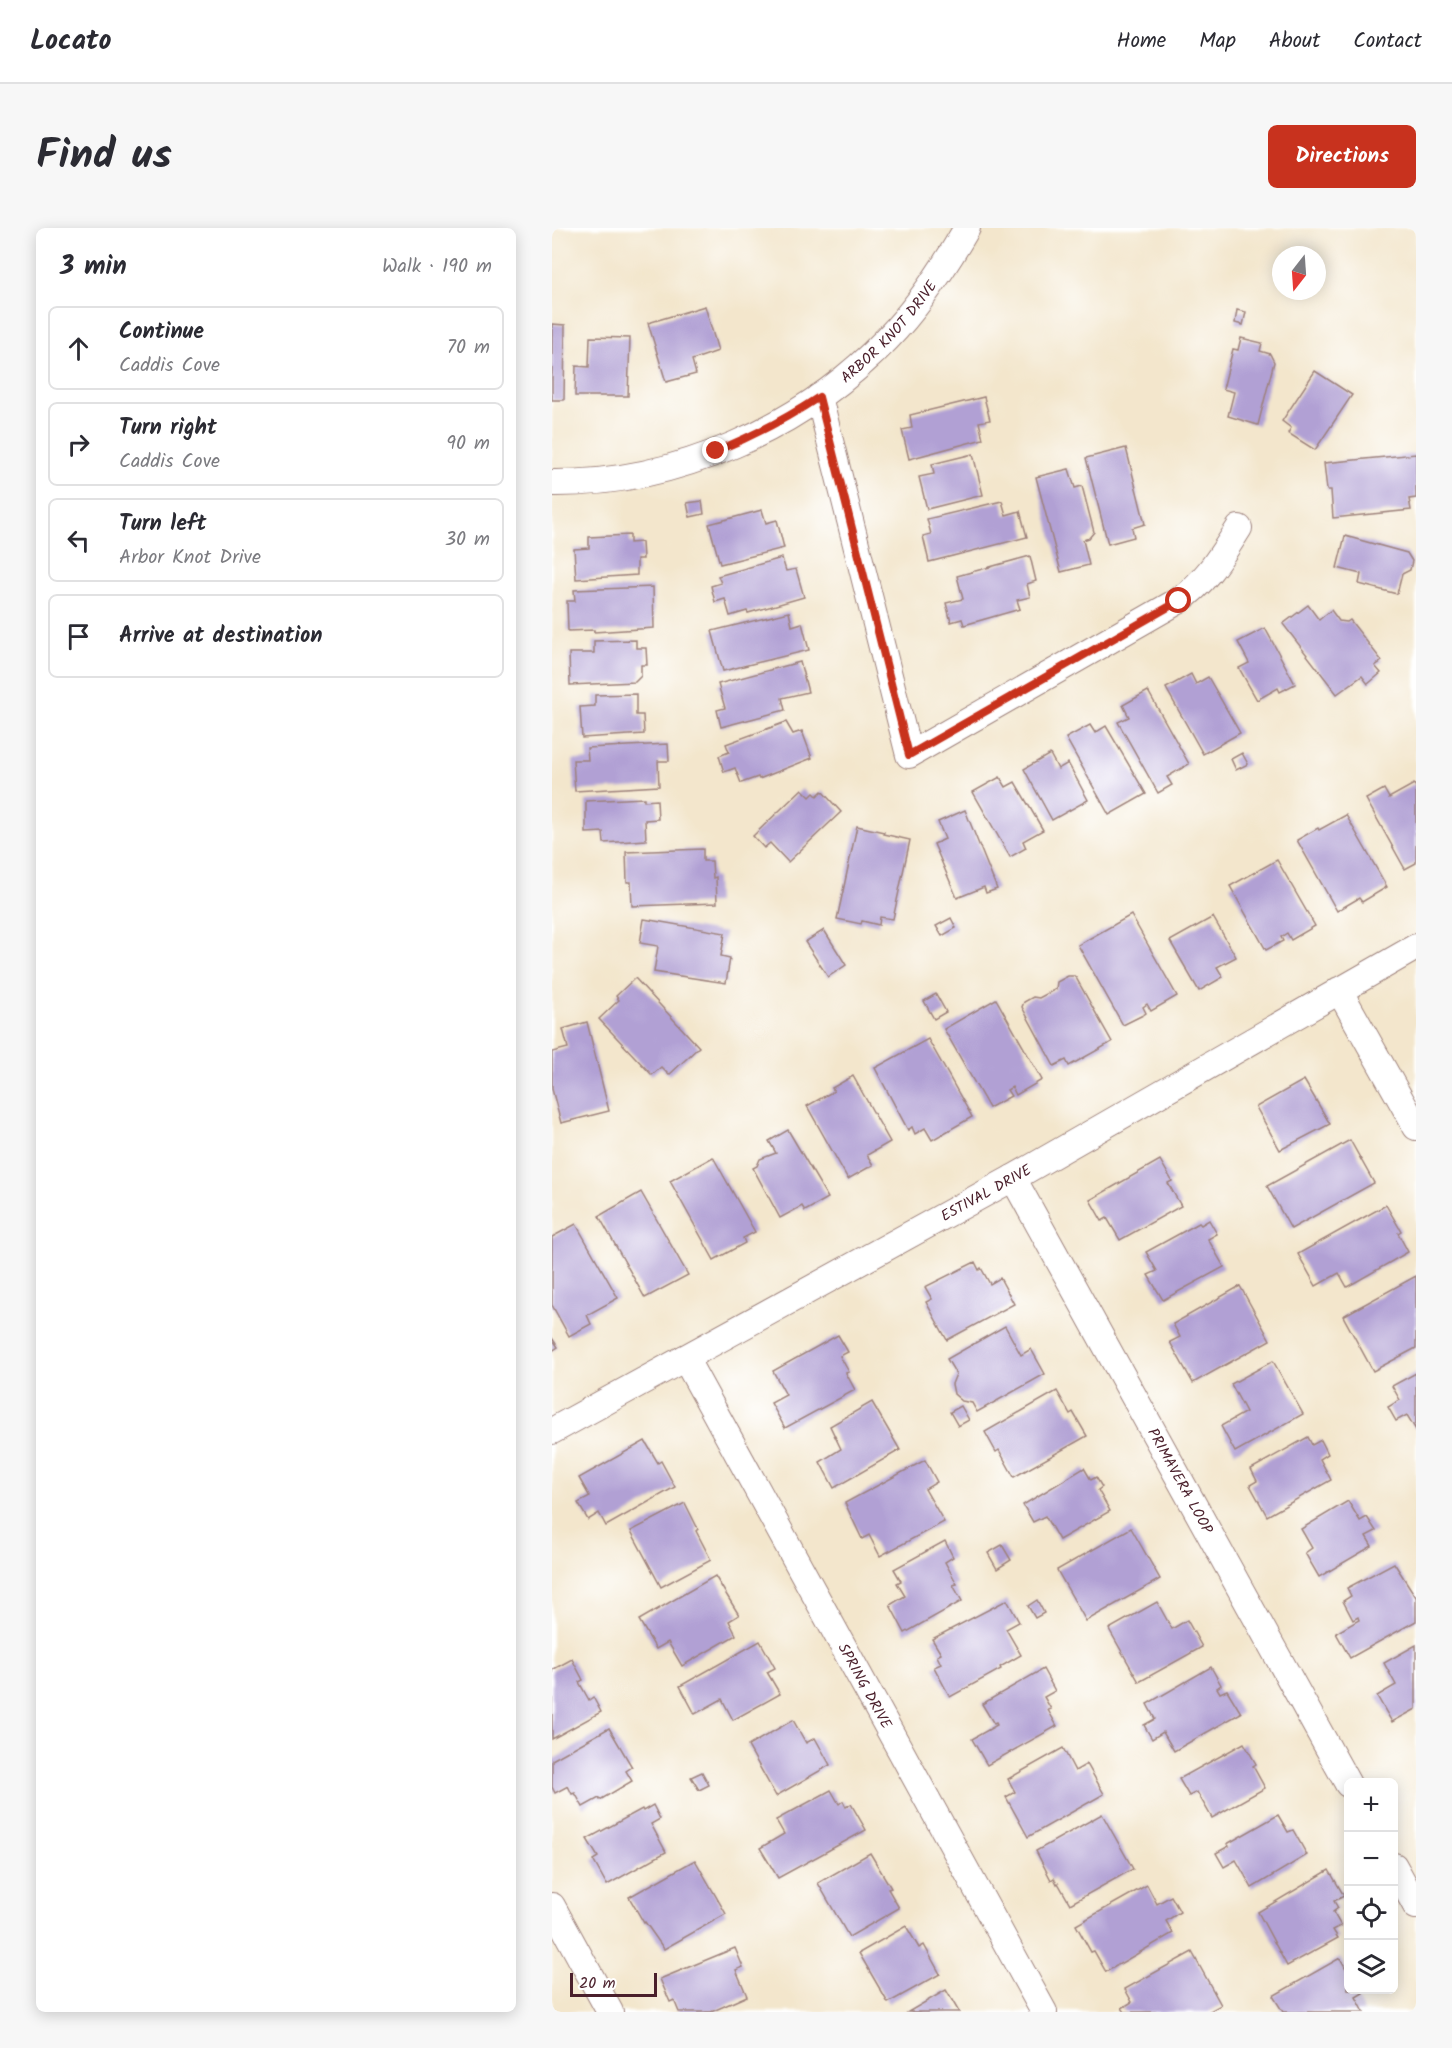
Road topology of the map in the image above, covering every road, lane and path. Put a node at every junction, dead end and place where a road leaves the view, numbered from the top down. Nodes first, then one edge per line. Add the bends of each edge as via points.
1 (967, 228) edge
2 (819, 397) junction
3 (552, 483) edge
4 (1239, 528) dead end
5 (1416, 947) edge
6 (1339, 990) junction
7 (1416, 1127) edge
8 (1013, 1178) junction
9 (685, 1358) junction
10 (552, 1431) edge
11 (1345, 1778) edge
12 (1398, 1873) edge
13 (552, 1906) edge
14 (1416, 1906) edge
15 (610, 2012) edge
16 (1044, 2012) edge

1 - 2 street, ARBOR KNOT DRIVE via 944,268 887,339
2 - 3 street, ARBOR KNOT DRIVE via 752,436 678,465 642,475
2 - 4 street via 909,755 1179,601 1210,572
5 - 6 street, ESTIVAL DRIVE
6 - 7 street
6 - 8 street, ESTIVAL DRIVE
8 - 9 street, ESTIVAL DRIVE
8 - 11 street, PRIMAVERA LOOP
9 - 10 street, ESTIVAL DRIVE
9 - 16 street, SPRING DRIVE
12 - 14 street
13 - 15 street

